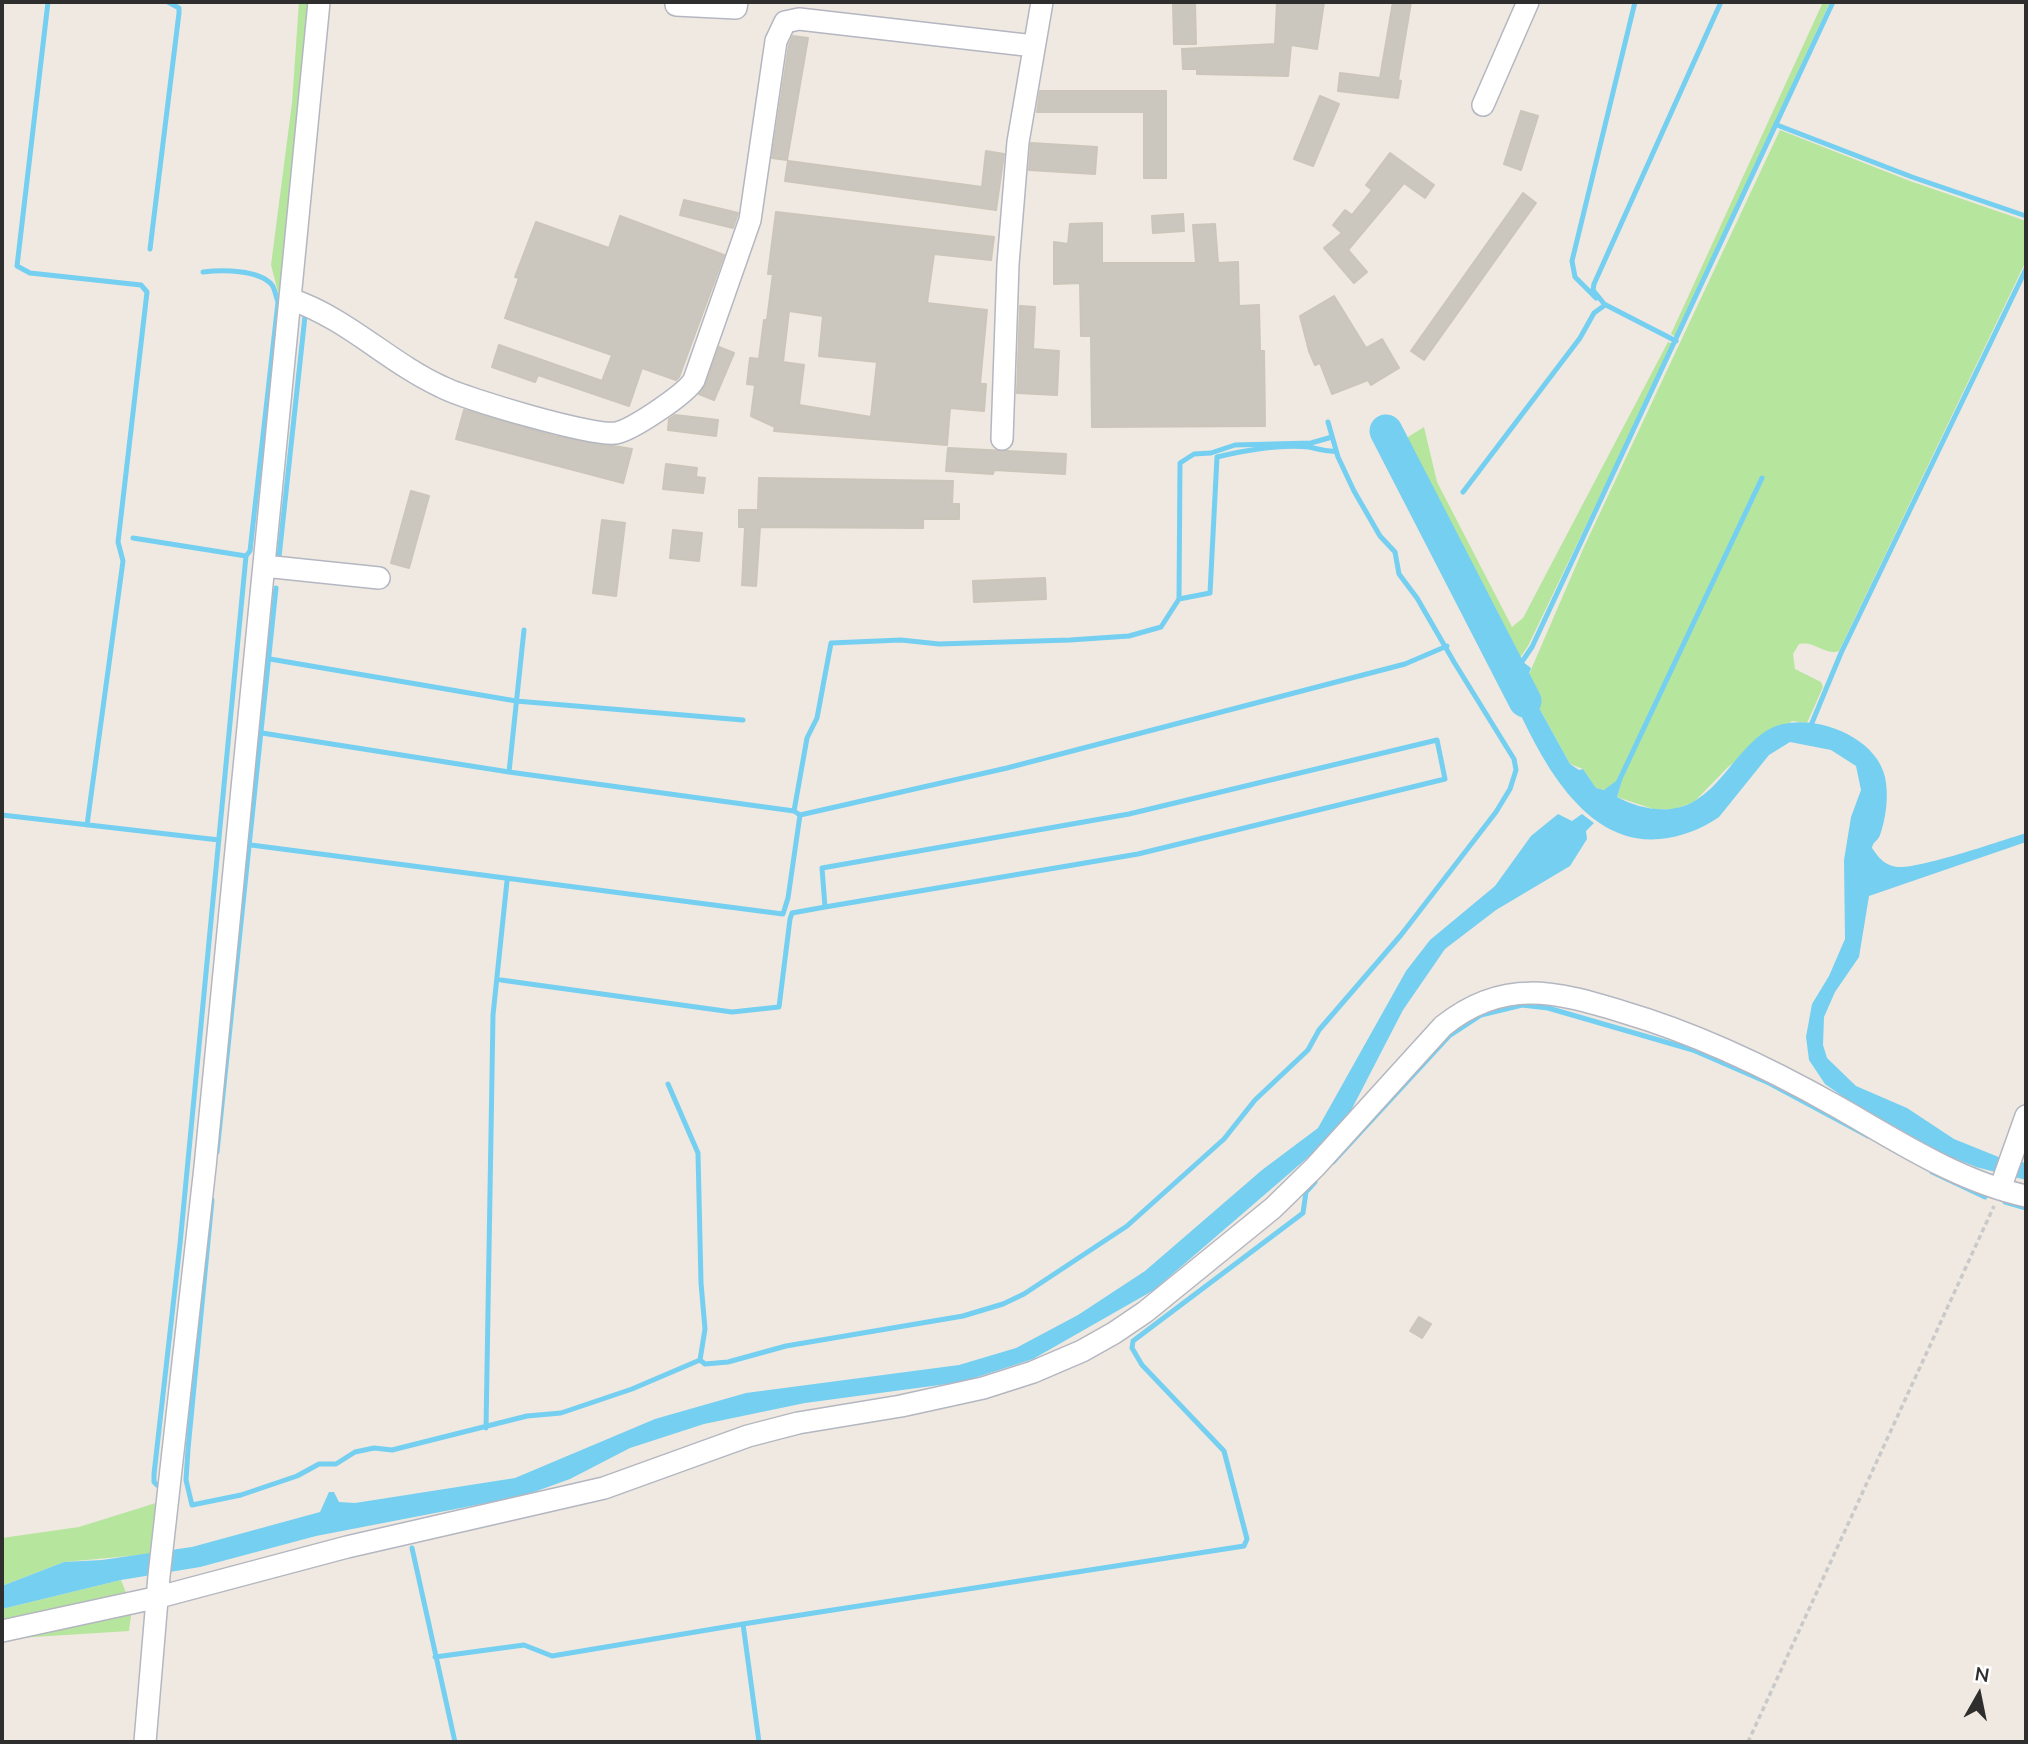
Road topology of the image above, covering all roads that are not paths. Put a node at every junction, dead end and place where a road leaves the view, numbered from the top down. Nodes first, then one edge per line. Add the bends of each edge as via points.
1 (319, 2) edge
2 (737, 2) edge
3 (1042, 2) edge
4 (1528, 2) edge
5 (676, 5) dead end
6 (1034, 46) junction
7 (1483, 105) dead end
8 (290, 299) junction
9 (1002, 439) dead end
10 (264, 566) junction
11 (379, 578) dead end
12 (2026, 1116) edge
13 (2002, 1183) junction
14 (2026, 1196) edge
15 (159, 1587) junction
16 (2, 1631) edge
17 (145, 1742) edge

1 - 8 street
2 - 5 street via 736,8
3 - 6 street
4 - 7 street
6 - 8 street via 799,19 786,22 776,41 750,220 694,380 677,399 616,433 559,424 443,388 315,307
6 - 9 street via 1018,142 1008,264
8 - 10 street
10 - 11 street
10 - 15 street
12 - 13 street
13 - 14 street
13 - 15 street via 1952,1171 1801,1086 1710,1042 1582,999 1536,991 1511,993 1463,1010 1443,1026 1273,1208 1145,1312 1082,1351 984,1388 748,1436 604,1488
15 - 16 street
15 - 17 street

